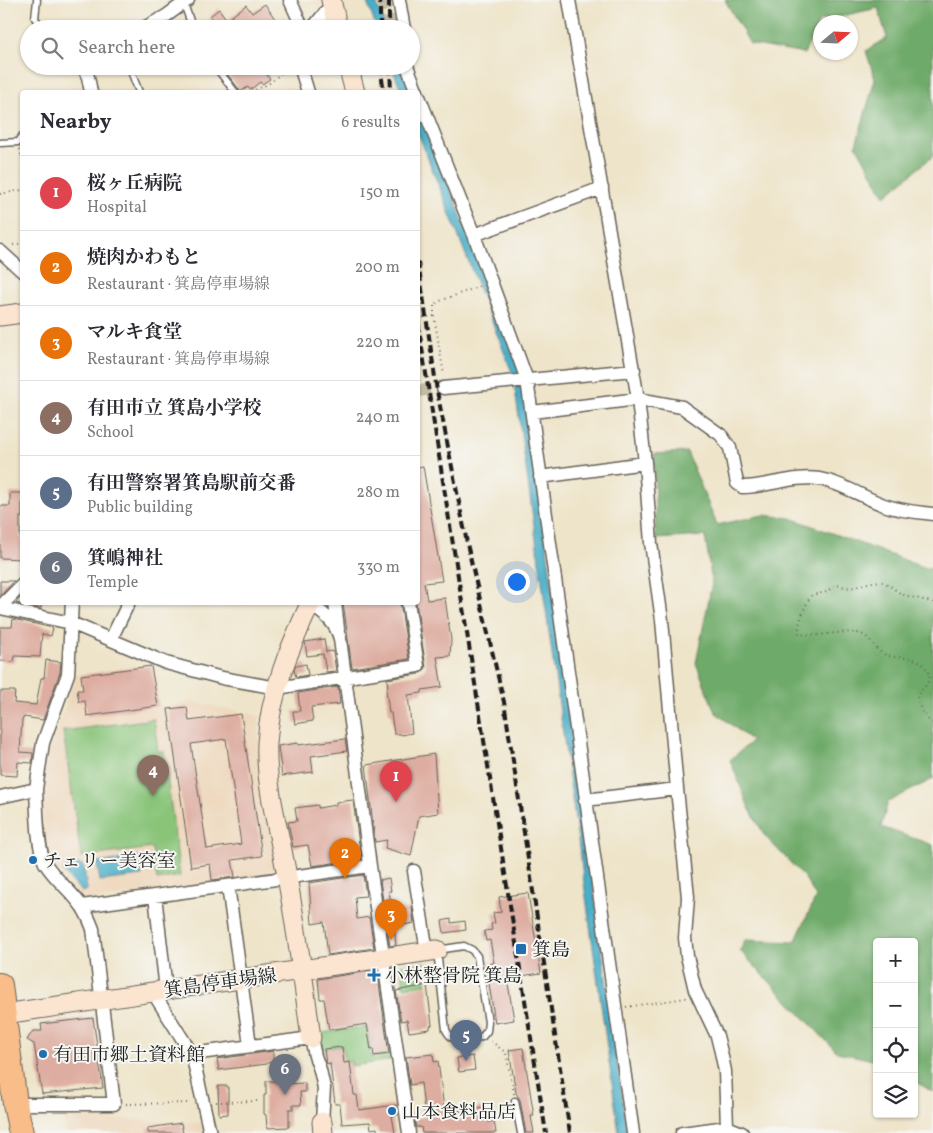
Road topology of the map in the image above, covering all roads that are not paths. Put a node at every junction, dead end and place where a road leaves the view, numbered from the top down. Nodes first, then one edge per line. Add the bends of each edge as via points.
1 (37, 0) edge
2 (290, 0) edge
3 (399, 0) edge
4 (570, 0) edge
5 (186, 2) edge
6 (332, 2) edge
7 (36, 20) edge
8 (159, 20) edge
9 (191, 20) edge
10 (299, 20) edge
11 (319, 20) edge
12 (336, 20) edge
13 (402, 20) edge
14 (87, 75) edge
15 (132, 75) edge
16 (222, 75) edge
17 (303, 75) edge
18 (350, 75) edge
19 (411, 75) edge
20 (91, 90) edge
21 (137, 90) edge
22 (233, 90) edge
23 (307, 90) edge
24 (354, 90) edge
25 (416, 90) edge
26 (420, 100) edge
27 (20, 139) edge
28 (0, 143) edge
29 (602, 188) junction
30 (474, 235) junction
31 (0, 252) edge
32 (20, 269) edge
33 (20, 313) edge
34 (0, 316) edge
35 (634, 370) junction
36 (527, 380) junction
37 (444, 388) tunnel mouth
38 (638, 398) junction
39 (532, 412) junction
40 (645, 462) junction
41 (540, 478) junction
42 (933, 514) edge
43 (20, 587) edge
44 (72, 605) edge
45 (128, 605) edge
46 (309, 605) edge
47 (312, 605) edge
48 (335, 605) edge
49 (408, 605) edge
50 (0, 608) edge
51 (71, 623) junction
52 (339, 634) junction
53 (111, 639) junction
54 (346, 678) junction
55 (277, 688) junction
56 (677, 789) junction
57 (36, 790) junction
58 (0, 797) edge
59 (585, 800) junction
60 (370, 866) junction
61 (414, 871) dead end
62 (288, 878) junction
63 (228, 886) junction
64 (155, 896) junction
65 (82, 906) junction
66 (432, 951) junction
67 (384, 958) junction
68 (302, 970) junction
69 (240, 979) junction
70 (0, 985) edge
71 (159, 990) junction
72 (101, 999) junction
73 (4, 1014) junction
74 (312, 1038) junction
75 (250, 1045) junction
76 (192, 1054) junction
77 (515, 1101) road end
78 (15, 1104) junction
79 (727, 1127) junction
80 (322, 1128) edge
81 (21, 1133) edge
82 (210, 1133) edge
83 (409, 1133) edge
84 (521, 1133) edge
85 (633, 1133) edge
86 (682, 1133) edge
87 (742, 1133) edge

1 - 7 lane
2 - 10 street
3 - 13 street
4 - 29 street
5 - 8 street
5 - 9 lane
6 - 11 street
6 - 12 street
14 - 20 street
15 - 21 lane
16 - 22 lane
17 - 23 street
18 - 24 street
19 - 25 street
26 - 30 street
27 - 28 lane via 18,142
29 - 30 street
29 - 35 street
30 - 36 street
31 - 32 street
33 - 34 street
35 - 36 street
35 - 38 street
36 - 37 street
36 - 39 street
38 - 39 street
38 - 40 street
38 - 42 street via 682,407 721,435 730,448 738,483 742,487 819,479 901,510
39 - 41 street
40 - 41 street
40 - 56 street
41 - 59 street
43 - 50 street
44 - 51 street
45 - 53 street
46 - 55 street via 292,642
47 - 52 street via 330,620
48 - 52 street
49 - 54 street via 418,666
50 - 51 street
51 - 53 street
51 - 57 street via 68,674 43,743
52 - 54 street
53 - 55 street via 166,663
54 - 55 street
54 - 60 street
55 - 62 street via 270,720 268,757 272,797
56 - 59 street
56 - 79 street via 688,897 687,956 698,996 721,1052
57 - 58 street
57 - 65 street via 41,852 63,886
59 - 85 street
60 - 62 street
60 - 67 street
61 - 66 street
62 - 63 street
62 - 68 street
63 - 64 street
63 - 69 street
64 - 65 street
64 - 71 street
65 - 72 street via 92,929
66 - 66 lane via 464,946 477,956 488,1022 482,1037 454,1040 449,1036
66 - 67 street, 箕島停車場線
67 - 68 street, 箕島停車場線
67 - 83 street
68 - 69 street, 箕島停車場線
68 - 74 street
69 - 71 street, 箕島停車場線
69 - 75 street
70 - 73 highway
71 - 72 street, 箕島停車場線
71 - 76 street
72 - 73 street, 箕島停車場線
72 - 78 street via 114,1104
73 - 78 highway
74 - 75 street
74 - 80 street via 324,1088
75 - 76 street
76 - 82 street
77 - 84 lane
78 - 81 highway
79 - 86 street
79 - 87 street

